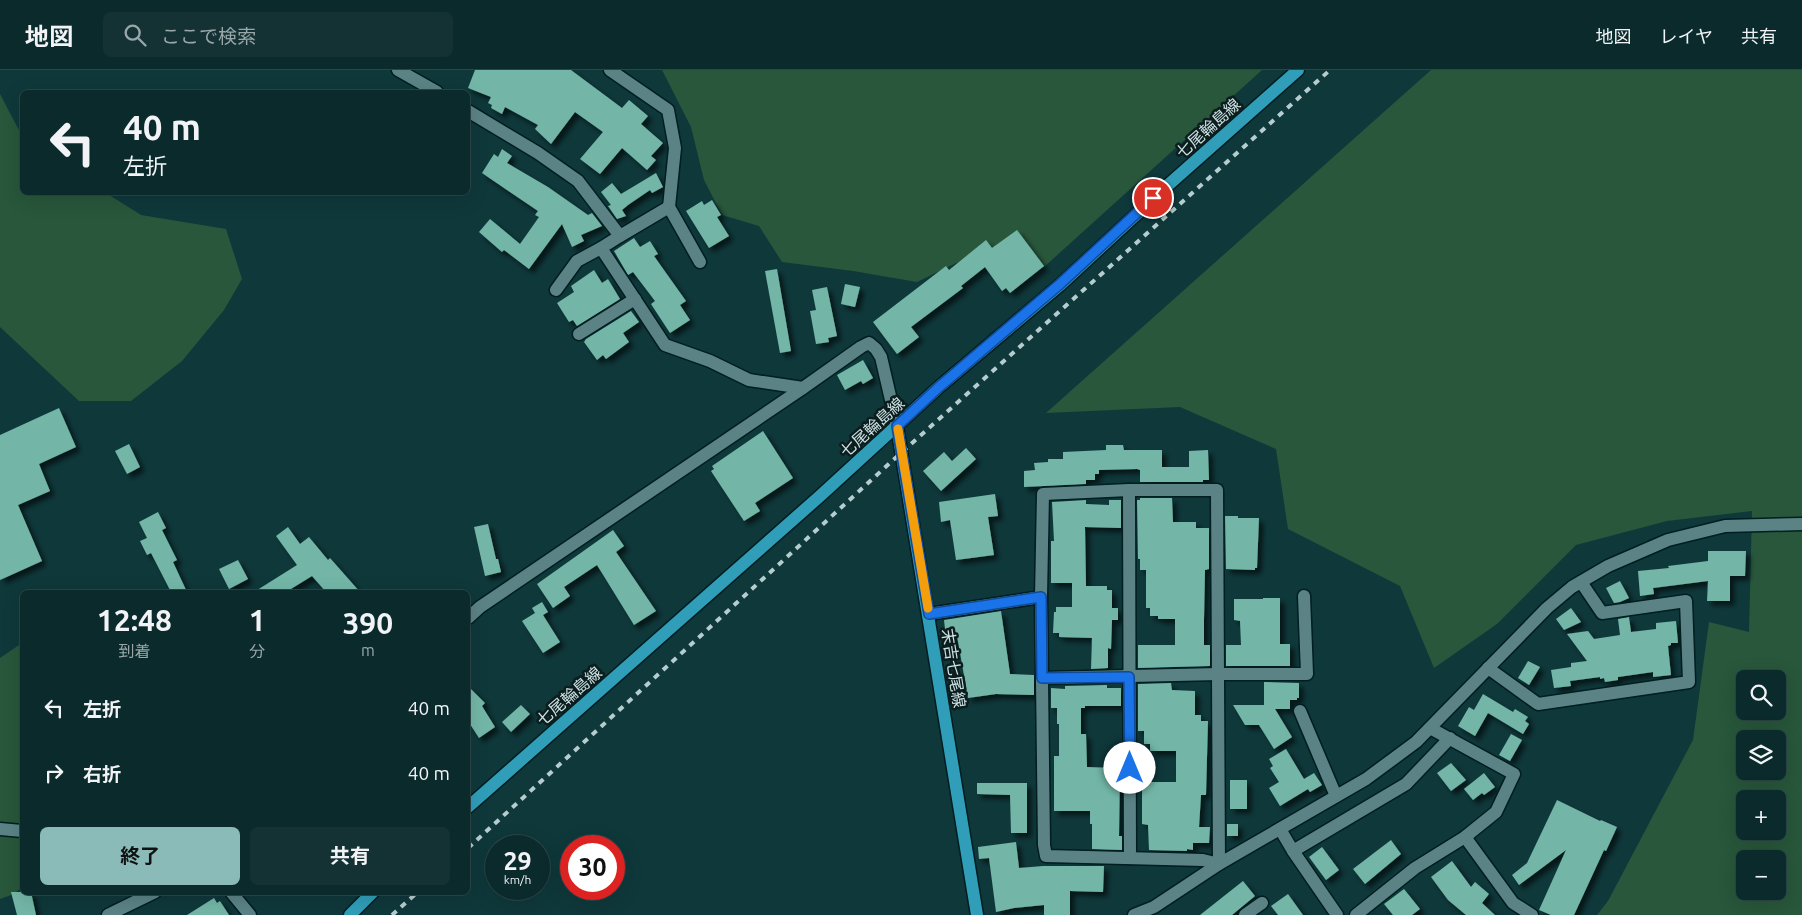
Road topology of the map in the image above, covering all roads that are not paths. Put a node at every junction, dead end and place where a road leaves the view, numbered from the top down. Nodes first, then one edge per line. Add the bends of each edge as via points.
1 (398, 70) edge
2 (610, 70) edge
3 (1298, 70) edge
4 (410, 73) edge
5 (434, 90) edge
6 (470, 112) edge
7 (669, 207) junction
8 (620, 236) junction
9 (602, 248) junction
10 (700, 262) dead end
11 (556, 290) dead end
12 (635, 298) junction
13 (579, 334) dead end
14 (803, 388) junction
15 (897, 426) junction
16 (1129, 490) junction
17 (1802, 524) edge
18 (1581, 582) junction
19 (1304, 596) dead end
20 (1041, 597) junction
21 (929, 614) junction
22 (470, 617) edge
23 (1488, 668) junction
24 (1219, 674) junction
25 (1129, 677) junction
26 (1042, 678) junction
27 (1300, 711) dead end
28 (1430, 728) junction
29 (1450, 738) junction
30 (1336, 796) junction
31 (470, 805) edge
32 (0, 828) edge
33 (1280, 829) junction
34 (20, 831) edge
35 (1465, 837) junction
36 (1293, 851) junction
37 (1130, 858) junction
38 (1219, 864) junction
39 (149, 895) edge
40 (233, 895) edge
41 (370, 895) edge
42 (1262, 903) dead end
43 (108, 915) edge
44 (250, 915) edge
45 (350, 915) edge
46 (977, 915) edge
47 (1134, 915) edge
48 (1245, 915) edge
49 (1337, 915) edge
50 (1356, 915) edge
51 (1532, 915) edge

1 - 4 street
2 - 7 street via 668,110 674,148
3 - 15 main road, 七尾輪島線
4 - 5 street
6 - 8 street via 578,181
7 - 8 street
7 - 10 street
8 - 9 street
9 - 11 street via 577,261
9 - 12 street
12 - 13 street
12 - 14 street via 666,345 749,380
14 - 15 street via 870,343 881,357
14 - 22 street
15 - 21 main road, 末吉七尾線
15 - 31 main road, 七尾輪島線
16 - 20 street via 1042,494
16 - 24 street via 1217,490
16 - 25 street
17 - 18 street via 1725,526 1668,540 1608,566
18 - 23 street via 1546,608
18 - 23 street via 1602,613 1686,601 1689,682 1538,704
19 - 24 street via 1307,674
20 - 21 street
20 - 26 street
21 - 46 main road, 末吉七尾線
23 - 28 street
24 - 25 street
24 - 38 street
25 - 26 street
25 - 37 street
26 - 37 street via 1046,856
27 - 30 street
28 - 29 street
28 - 30 street via 1366,779
29 - 35 street via 1514,774 1496,812
29 - 36 street via 1406,784
30 - 33 street
32 - 34 street
33 - 36 street
33 - 38 street
35 - 50 street via 1415,868
35 - 51 street via 1513,903
36 - 49 street
37 - 38 street via 1203,860
38 - 47 street via 1154,907
39 - 43 street
40 - 44 street
41 - 45 main road
42 - 48 street

